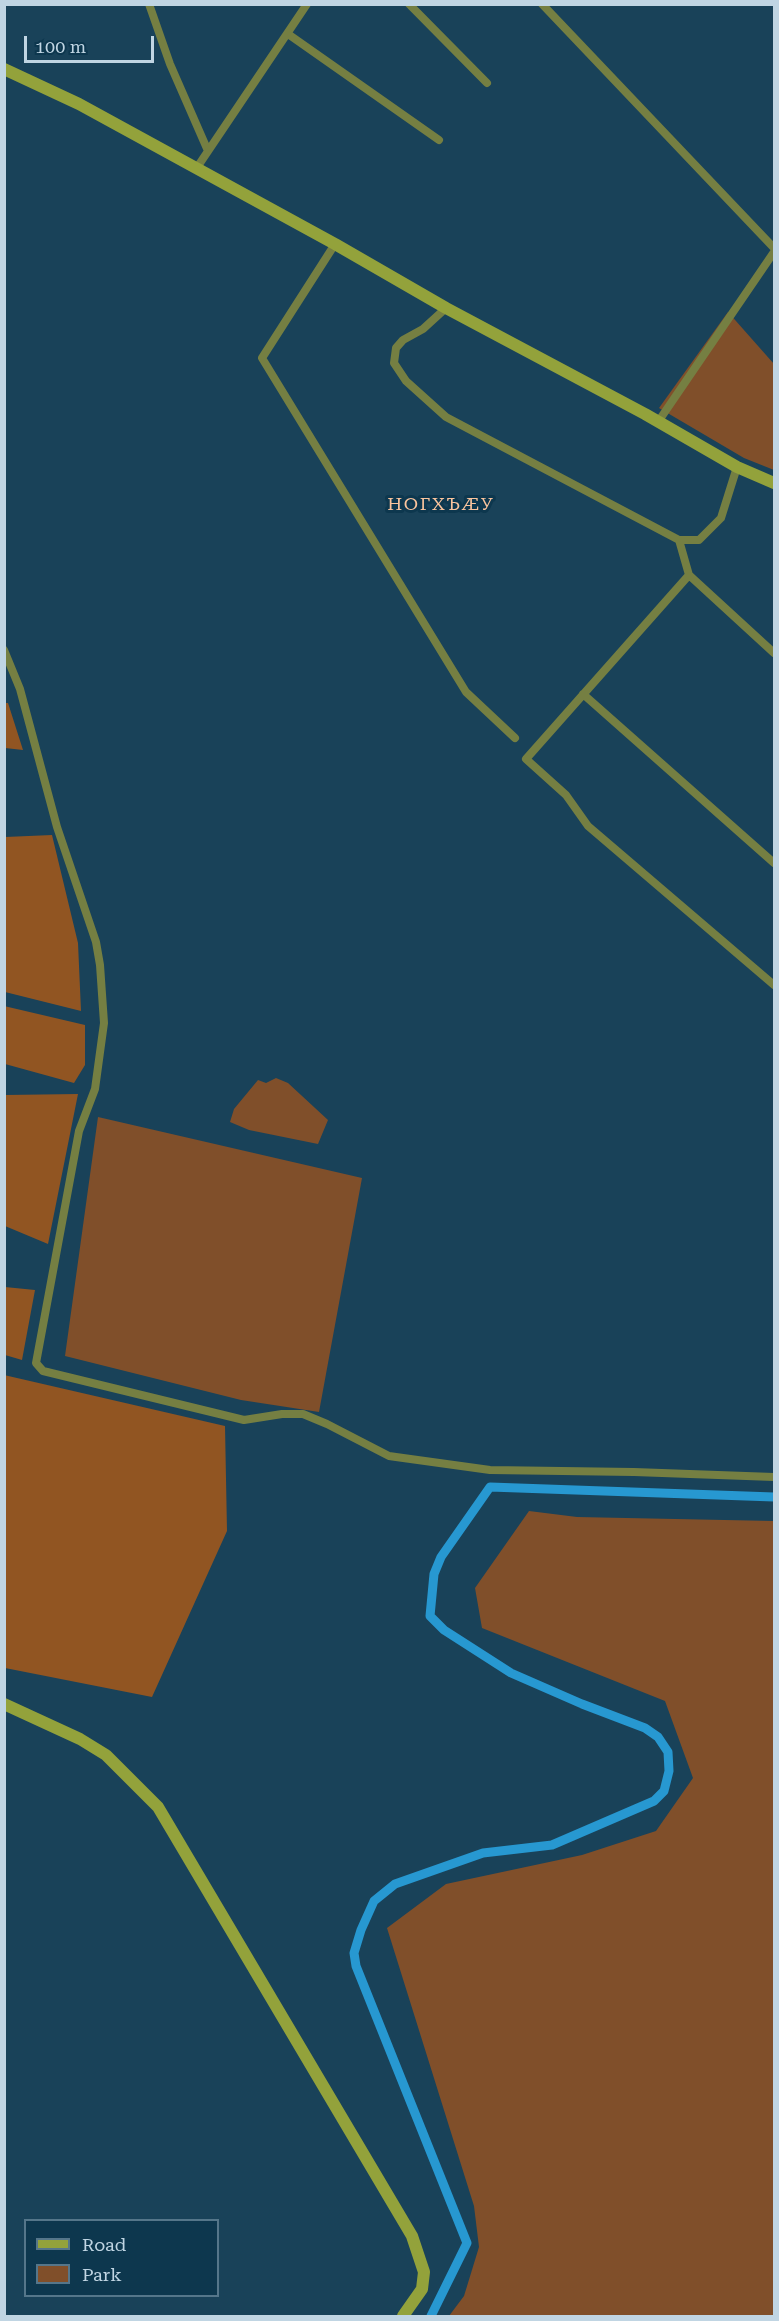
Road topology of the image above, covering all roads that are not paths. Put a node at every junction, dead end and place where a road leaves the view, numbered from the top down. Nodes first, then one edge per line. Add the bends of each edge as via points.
1 (149, 4) edge
2 (308, 4) edge
3 (409, 4) edge
4 (542, 4) edge
5 (288, 34) junction
6 (4, 69) edge
7 (487, 83) dead end
8 (440, 140) dead end
9 (208, 151) junction
10 (196, 169) junction
11 (335, 244) junction
12 (774, 250) edge
13 (446, 308) junction
14 (658, 422) junction
15 (737, 467) junction
16 (774, 483) edge
17 (679, 540) junction
18 (689, 575) junction
19 (4, 651) edge
20 (774, 653) edge
21 (584, 694) junction
22 (515, 738) dead end
23 (774, 863) edge
24 (774, 985) edge
25 (774, 1477) edge
26 (4, 1704) edge
27 (403, 2316) edge

1 - 9 street
2 - 5 street
3 - 7 street
4 - 12 street
5 - 8 street
5 - 9 street
6 - 10 main road via 79,104
9 - 10 street
10 - 11 main road
11 - 13 main road
11 - 22 street via 262,358 466,692
12 - 14 street
13 - 14 main road
13 - 17 street via 396,348 394,363 406,381 446,417
14 - 15 main road
15 - 16 main road
15 - 17 street via 721,518 699,540
17 - 18 street
18 - 20 street
18 - 21 street
19 - 25 street via 20,689 57,827 96,942 104,1023 95,1089 79,1131 36,1363 43,1371 244,1420 303,1414 389,1456 490,1470
21 - 23 street
21 - 24 street via 526,759 566,795 588,826
26 - 27 main road via 106,1755 158,1807 412,2236 424,2272 422,2289

